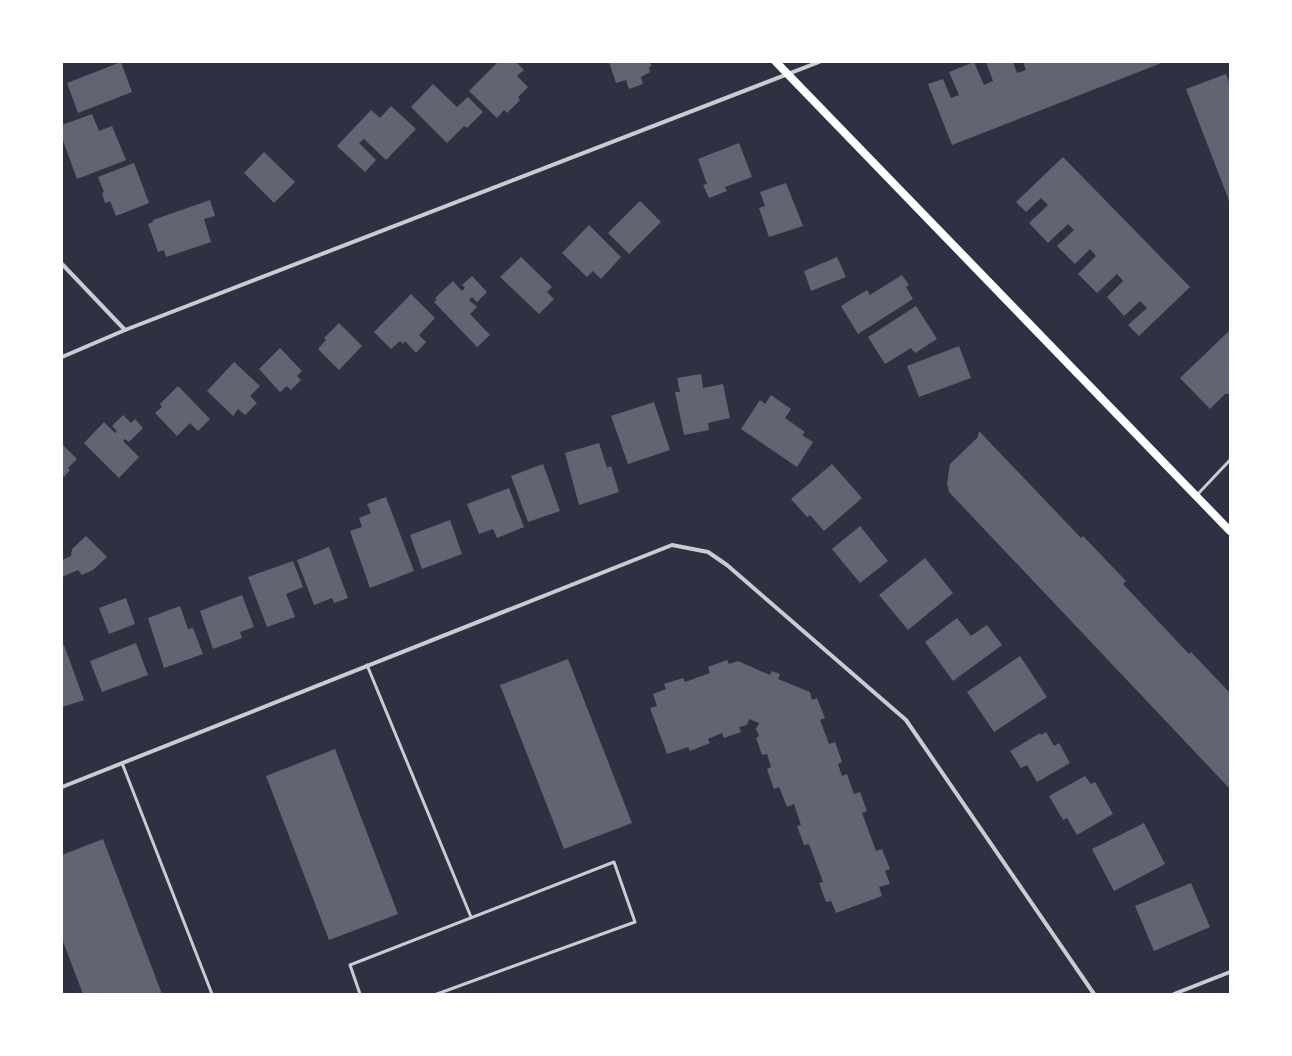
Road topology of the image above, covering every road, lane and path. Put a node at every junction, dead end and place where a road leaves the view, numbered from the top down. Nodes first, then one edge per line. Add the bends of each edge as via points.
1 (776, 62) edge
2 (819, 62) edge
3 (788, 74) junction
4 (62, 264) edge
5 (125, 330) junction
6 (62, 357) edge
7 (1230, 460) edge
8 (1196, 496) junction
9 (1230, 531) edge
10 (367, 665) junction
11 (122, 763) junction
12 (62, 787) edge
13 (471, 917) junction
14 (1230, 972) edge
15 (212, 994) edge
16 (360, 994) edge
17 (437, 994) edge
18 (1094, 994) edge
19 (1174, 994) edge

1 - 3 main road
2 - 3 street
3 - 5 street
3 - 8 main road
4 - 5 street
5 - 6 street
7 - 8 lane
8 - 9 main road
10 - 11 street
10 - 13 lane
10 - 18 street via 672,545 708,552 727,565 906,720
11 - 12 street
11 - 15 lane
13 - 16 lane via 350,965
13 - 17 lane via 614,862 635,922
14 - 19 street

